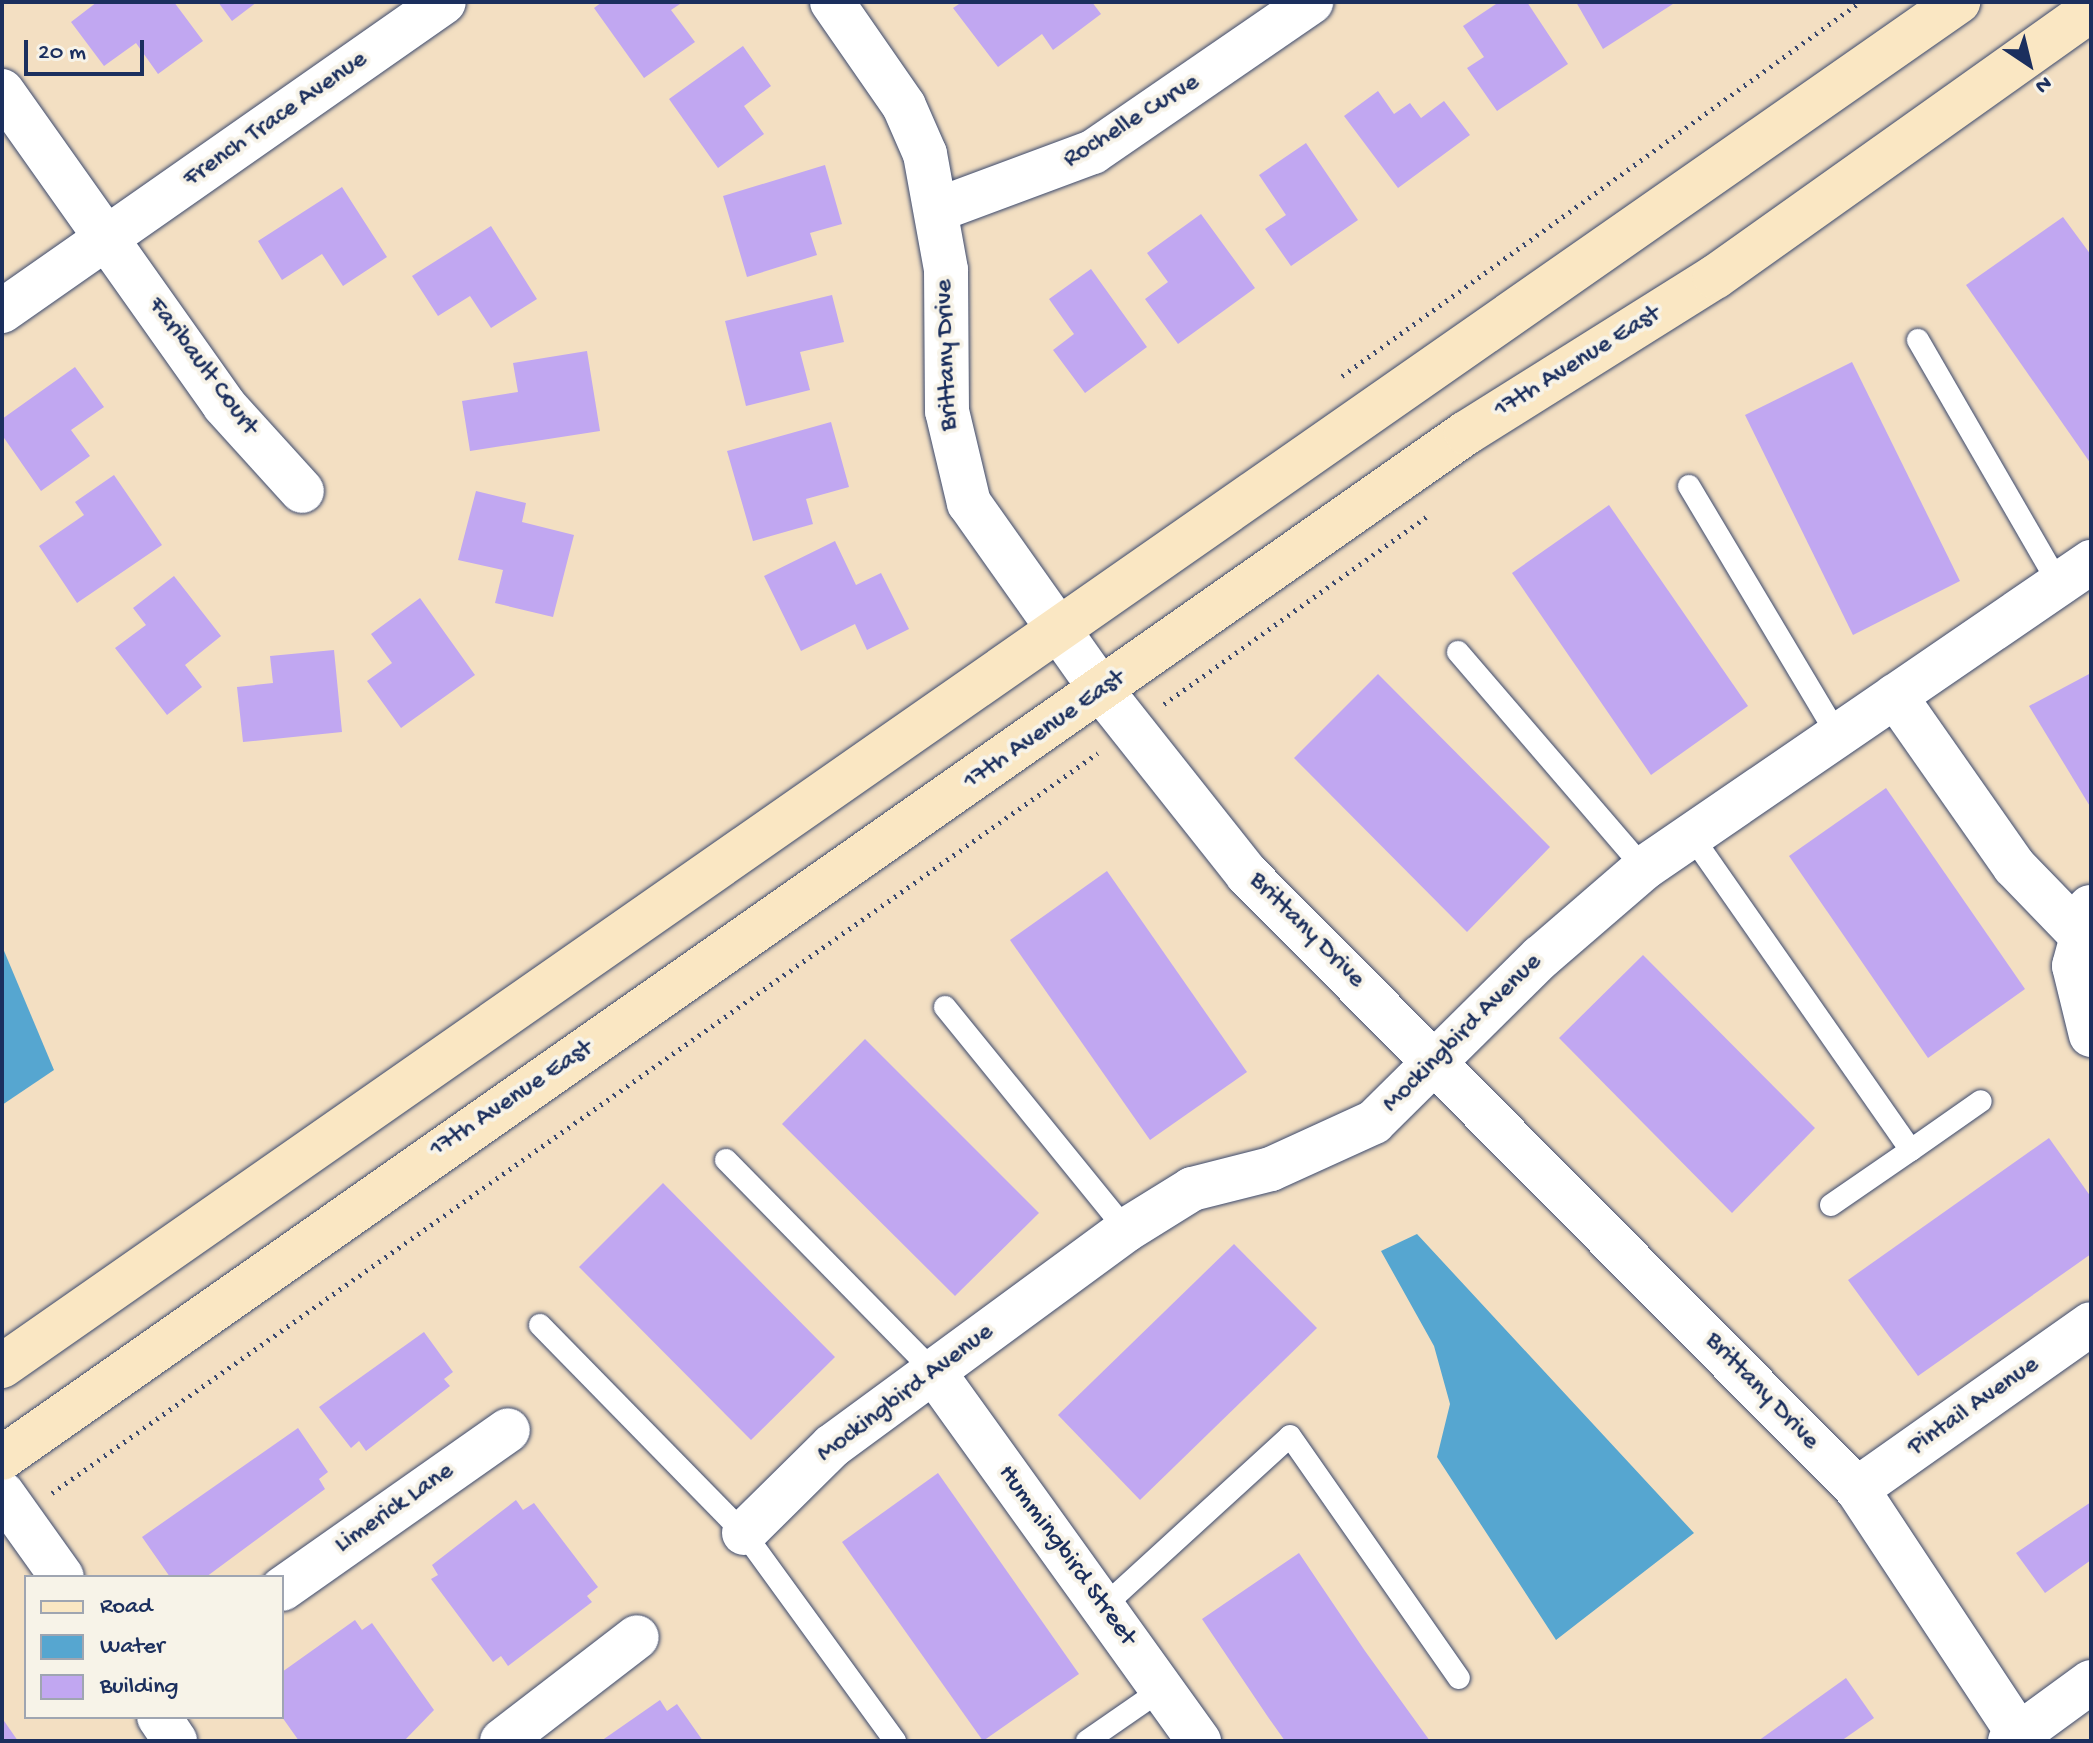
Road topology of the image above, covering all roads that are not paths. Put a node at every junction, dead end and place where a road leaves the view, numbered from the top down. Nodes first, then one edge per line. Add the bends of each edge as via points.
1 (444, 2) edge
2 (832, 2) edge
3 (1311, 2) edge
4 (1958, 2) edge
5 (2091, 10) edge
6 (2, 91) edge
7 (937, 210) junction
8 (108, 239) junction
9 (2, 311) edge
10 (1918, 340) dead end
11 (1689, 486) dead end
12 (302, 491) dead end
13 (2075, 573) edge
14 (1057, 629) junction
15 (1458, 652) dead end
16 (1102, 691) junction
17 (1895, 696) junction
18 (1837, 734) junction
19 (1691, 835) junction
20 (1644, 868) junction
21 (2085, 919) edge
22 (945, 1007) dead end
23 (2091, 1035) edge
24 (1437, 1061) junction
25 (1981, 1101) dead end
26 (1911, 1150) junction
27 (726, 1160) dead end
28 (1831, 1205) dead end
29 (1126, 1230) junction
30 (2091, 1324) edge
31 (540, 1325) dead end
32 (2, 1366) edge
33 (933, 1371) junction
34 (508, 1430) dead end
35 (2, 1458) edge
36 (1857, 1489) junction
37 (10, 1504) edge
38 (744, 1533) junction
39 (61, 1575) edge
40 (284, 1588) edge
41 (1103, 1607) junction
42 (637, 1637) dead end
43 (1459, 1678) dead end
44 (2091, 1682) edge
45 (1162, 1689) junction
46 (160, 1719) edge
47 (2017, 1739) edge
48 (175, 1741) edge
49 (502, 1741) edge
50 (895, 1741) edge
51 (1087, 1741) edge
52 (1199, 1741) edge

1 - 8 street, French Trace Avenue
2 - 7 street, Brittany Drive via 904,106
3 - 7 street, Rochelle Curve via 1093,152
4 - 14 street
5 - 16 street, 17th Avenue East via 1715,277 1466,433
6 - 8 street, Faribault Court
7 - 14 street, Brittany Drive via 953,456 969,503
8 - 9 street, French Trace Avenue
8 - 12 street, Faribault Court via 224,405
10 - 13 lane
11 - 18 lane
13 - 17 street, Mockingbird Avenue
14 - 16 street, Brittany Drive
14 - 32 street
15 - 20 lane
16 - 24 street, Brittany Drive via 1247,874
16 - 35 street, 17th Avenue East
17 - 18 street, Mockingbird Avenue
17 - 21 street via 1985,829
18 - 19 street, Mockingbird Avenue
19 - 20 street, Mockingbird Avenue
19 - 26 lane
20 - 24 street, Mockingbird Avenue
21 - 23 street via 2074,966
22 - 29 lane
24 - 29 street, Mockingbird Avenue via 1374,1122 1271,1169 1192,1189
24 - 36 street, Brittany Drive
25 - 26 lane
26 - 28 lane
27 - 33 lane
29 - 33 street, Mockingbird Avenue
30 - 36 street, Pintail Avenue
31 - 38 lane
33 - 38 street, Mockingbird Avenue via 832,1446
33 - 41 street, Hummingbird Street
34 - 40 street, Limerick Lane
36 - 47 street, Brittany Drive
37 - 39 street
38 - 50 lane
41 - 43 lane via 1290,1436
41 - 45 street, Hummingbird Street
42 - 49 street
44 - 47 street
45 - 51 lane
45 - 52 street, Hummingbird Street
46 - 48 street

